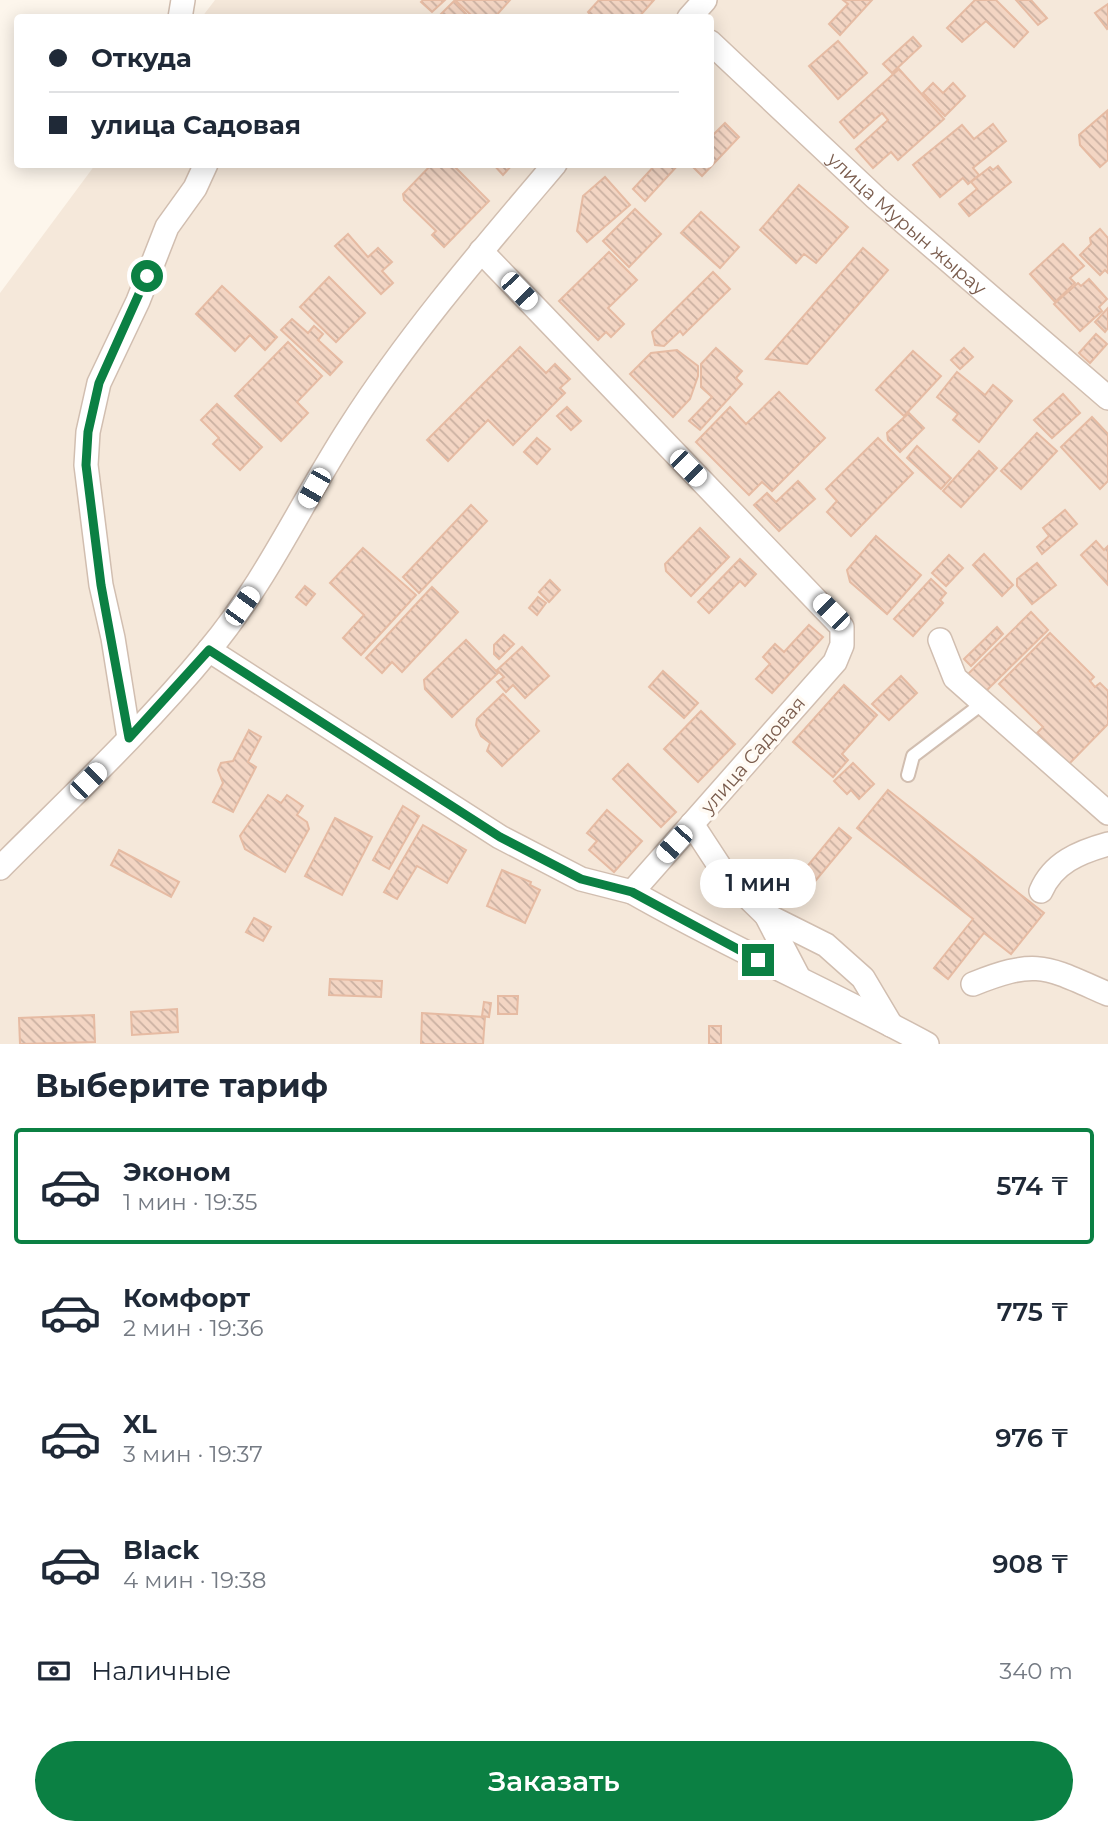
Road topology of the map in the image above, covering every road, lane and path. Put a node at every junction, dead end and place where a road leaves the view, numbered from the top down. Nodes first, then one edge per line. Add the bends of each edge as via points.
1 (705, 0) edge
2 (693, 14) edge
3 (714, 46) edge
4 (204, 168) edge
5 (552, 168) edge
6 (481, 251) junction
7 (1108, 398) edge
8 (940, 640) dead end
9 (209, 650) junction
10 (983, 703) junction
11 (129, 738) junction
12 (908, 775) dead end
13 (1108, 813) edge
14 (692, 824) junction
15 (1108, 844) edge
16 (0, 868) edge
17 (1041, 891) dead end
18 (632, 892) junction
19 (766, 915) junction
20 (799, 978) junction
21 (972, 984) dead end
22 (1108, 994) edge
23 (891, 1024) junction
24 (927, 1044) edge

1 - 2 street
3 - 7 street, улица Мурын жырау via 876,198
4 - 11 street via 167,227 99,383 88,432 86,465 100,572
5 - 6 street
6 - 9 street via 397,356 348,429 258,583
6 - 14 street, улица Садовая via 842,627 842,645 835,662
8 - 10 street via 956,678
9 - 11 street
9 - 18 street via 500,837 581,879
10 - 12 lane via 914,756
10 - 13 street
11 - 16 street
14 - 18 street, улица Садовая
14 - 19 street via 726,876
15 - 17 street via 1064,862 1048,875
18 - 20 street via 718,941
19 - 20 street
19 - 23 street via 826,945 863,978
20 - 23 street
21 - 22 street via 1017,967 1046,968
23 - 24 street

